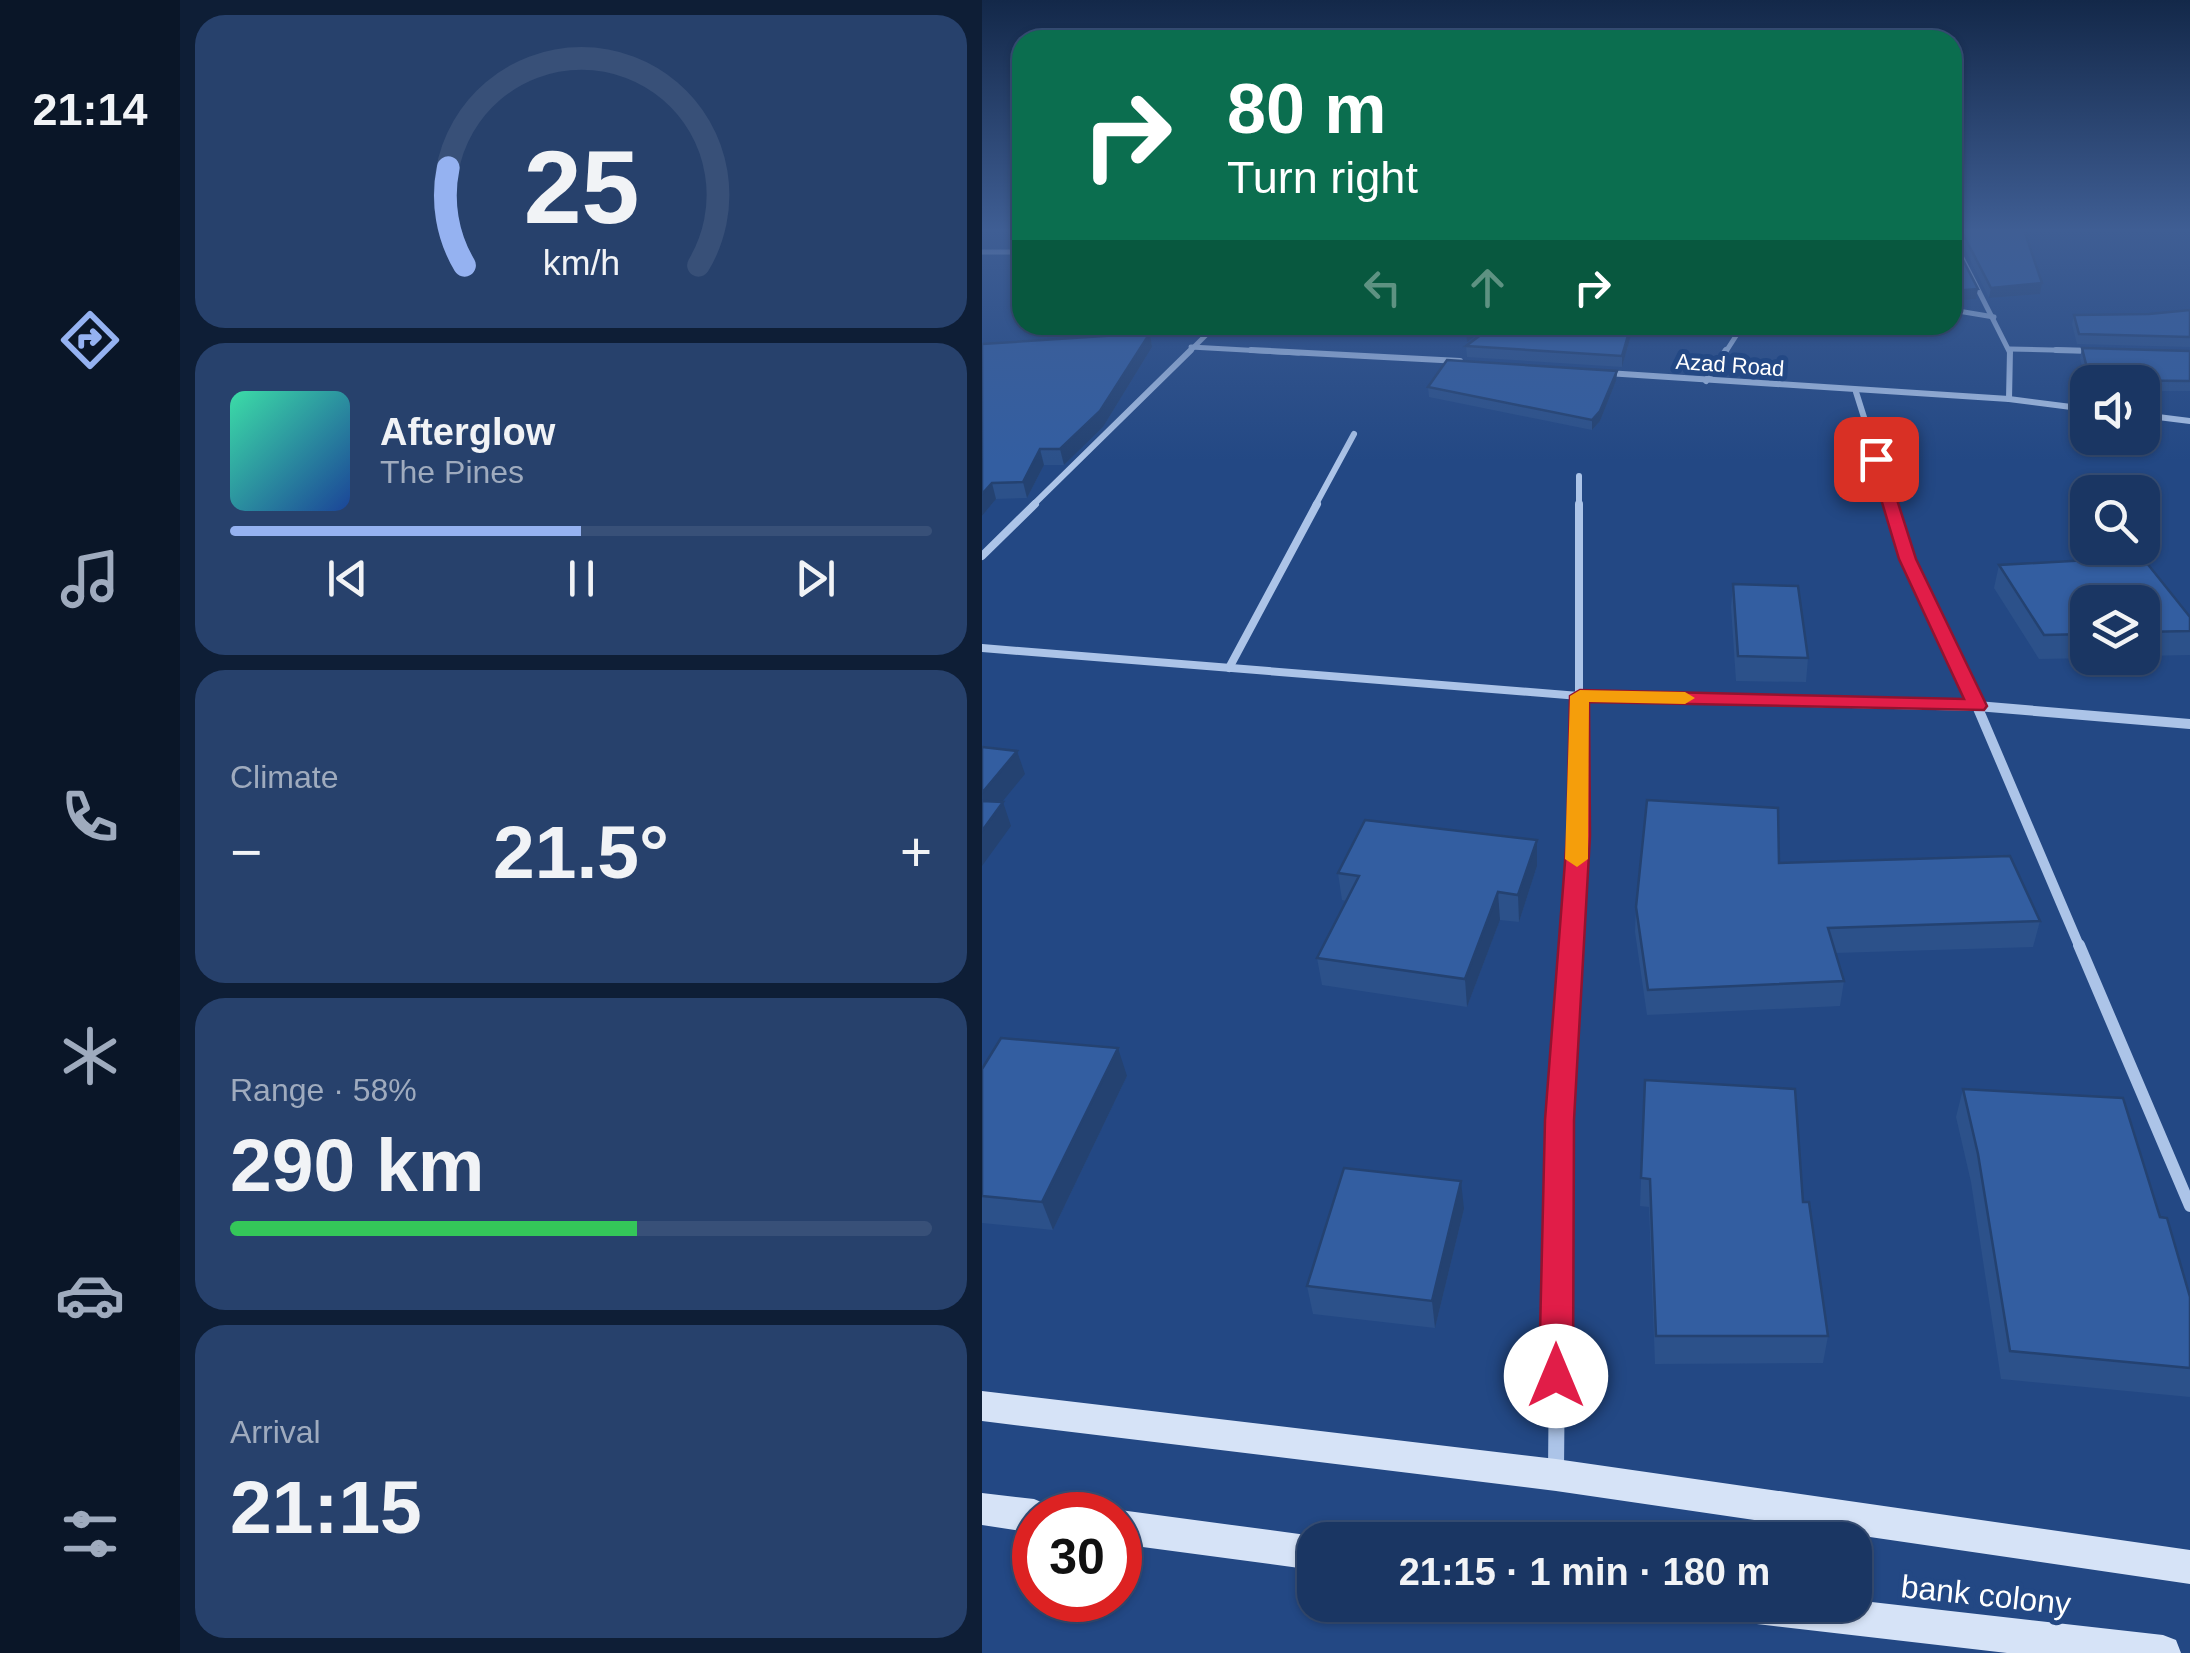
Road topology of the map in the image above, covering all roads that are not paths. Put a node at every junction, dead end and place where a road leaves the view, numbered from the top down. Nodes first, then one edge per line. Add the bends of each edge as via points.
1 (1989, 307) edge
2 (1962, 312) edge
3 (1994, 317) junction
4 (1205, 335) edge
5 (1738, 335) edge
6 (1192, 346) junction
7 (2010, 349) junction
8 (1464, 351) edge
9 (2110, 352) edge
10 (1451, 360) junction
11 (1470, 362) edge
12 (1600, 372) edge
13 (1706, 382) junction
14 (1856, 392) junction
15 (2009, 399) junction
16 (2070, 406) edge
17 (2160, 417) edge
18 (2190, 421) edge
19 (1354, 434) dead end
20 (1578, 476) dead end
21 (983, 554) edge
22 (982, 648) edge
23 (1229, 668) junction
24 (1580, 696) junction
25 (1977, 706) junction
26 (2190, 724) edge
27 (2190, 1206) edge
28 (982, 1406) edge
29 (1556, 1475) junction
30 (982, 1509) edge
31 (1012, 1513) edge
32 (1142, 1530) edge
33 (1297, 1551) edge
34 (2190, 1566) edge
35 (1872, 1620) edge
36 (2164, 1653) edge

1 - 3 street
2 - 3 street
3 - 7 street
4 - 6 street
5 - 13 street
6 - 10 street
6 - 21 street
7 - 9 street
7 - 15 street
8 - 10 street
10 - 11 street
12 - 13 street, Azad Road
13 - 14 street, Azad Road
14 - 15 street, Azad Road
14 - 25 street via 1908,559
15 - 16 street, Azad Road
17 - 18 street
19 - 23 street
20 - 24 street
22 - 23 street
23 - 24 street
24 - 25 street
24 - 29 street via 1560,1120
25 - 26 street
25 - 27 street
28 - 29 main road
29 - 34 main road
30 - 31 main road
32 - 33 main road
35 - 36 main road, bank colony

